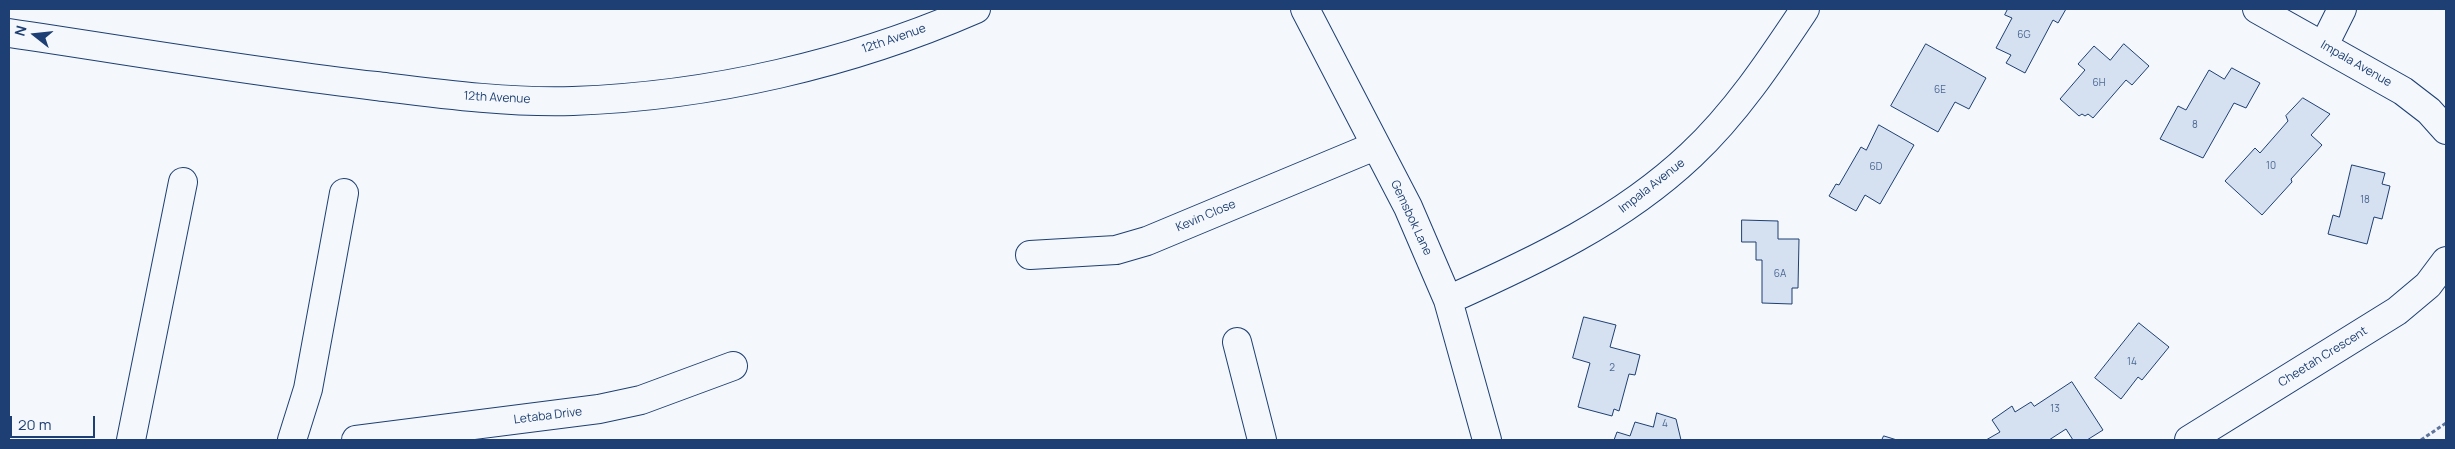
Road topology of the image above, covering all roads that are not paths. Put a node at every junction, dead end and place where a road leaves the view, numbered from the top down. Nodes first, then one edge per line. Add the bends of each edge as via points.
1 (976, 9) edge
2 (1305, 9) edge
3 (1805, 9) edge
4 (2257, 9) edge
5 (2342, 9) edge
6 (9, 33) edge
7 (2324, 45) junction
8 (2446, 128) edge
9 (1375, 146) junction
10 (183, 182) dead end
11 (344, 193) dead end
12 (1030, 255) dead end
13 (2446, 261) edge
14 (1448, 300) junction
15 (1236, 342) dead end
16 (733, 366) dead end
17 (132, 440) edge
18 (292, 440) edge
19 (356, 440) edge
20 (1262, 440) edge
21 (1487, 440) edge
22 (2189, 440) edge

1 - 6 street, 12th Avenue via 810,67 687,91 572,101 463,96 316,79
2 - 9 street, Gemsbok Lane
3 - 14 street, Impala Avenue via 1740,102 1691,155 1630,204 1581,237
4 - 7 street, Impala Avenue
5 - 7 street
7 - 8 street, Impala Avenue via 2403,91
9 - 12 street, Kevin Close via 1147,241 1116,250
9 - 14 street, Gemsbok Lane via 1408,207
10 - 17 street
11 - 18 street via 308,389
13 - 22 street, Cheetah Crescent via 2428,285 2397,311
14 - 21 street, Gemsbok Lane
15 - 20 street
16 - 19 street, Letaba Drive via 641,400 599,409

